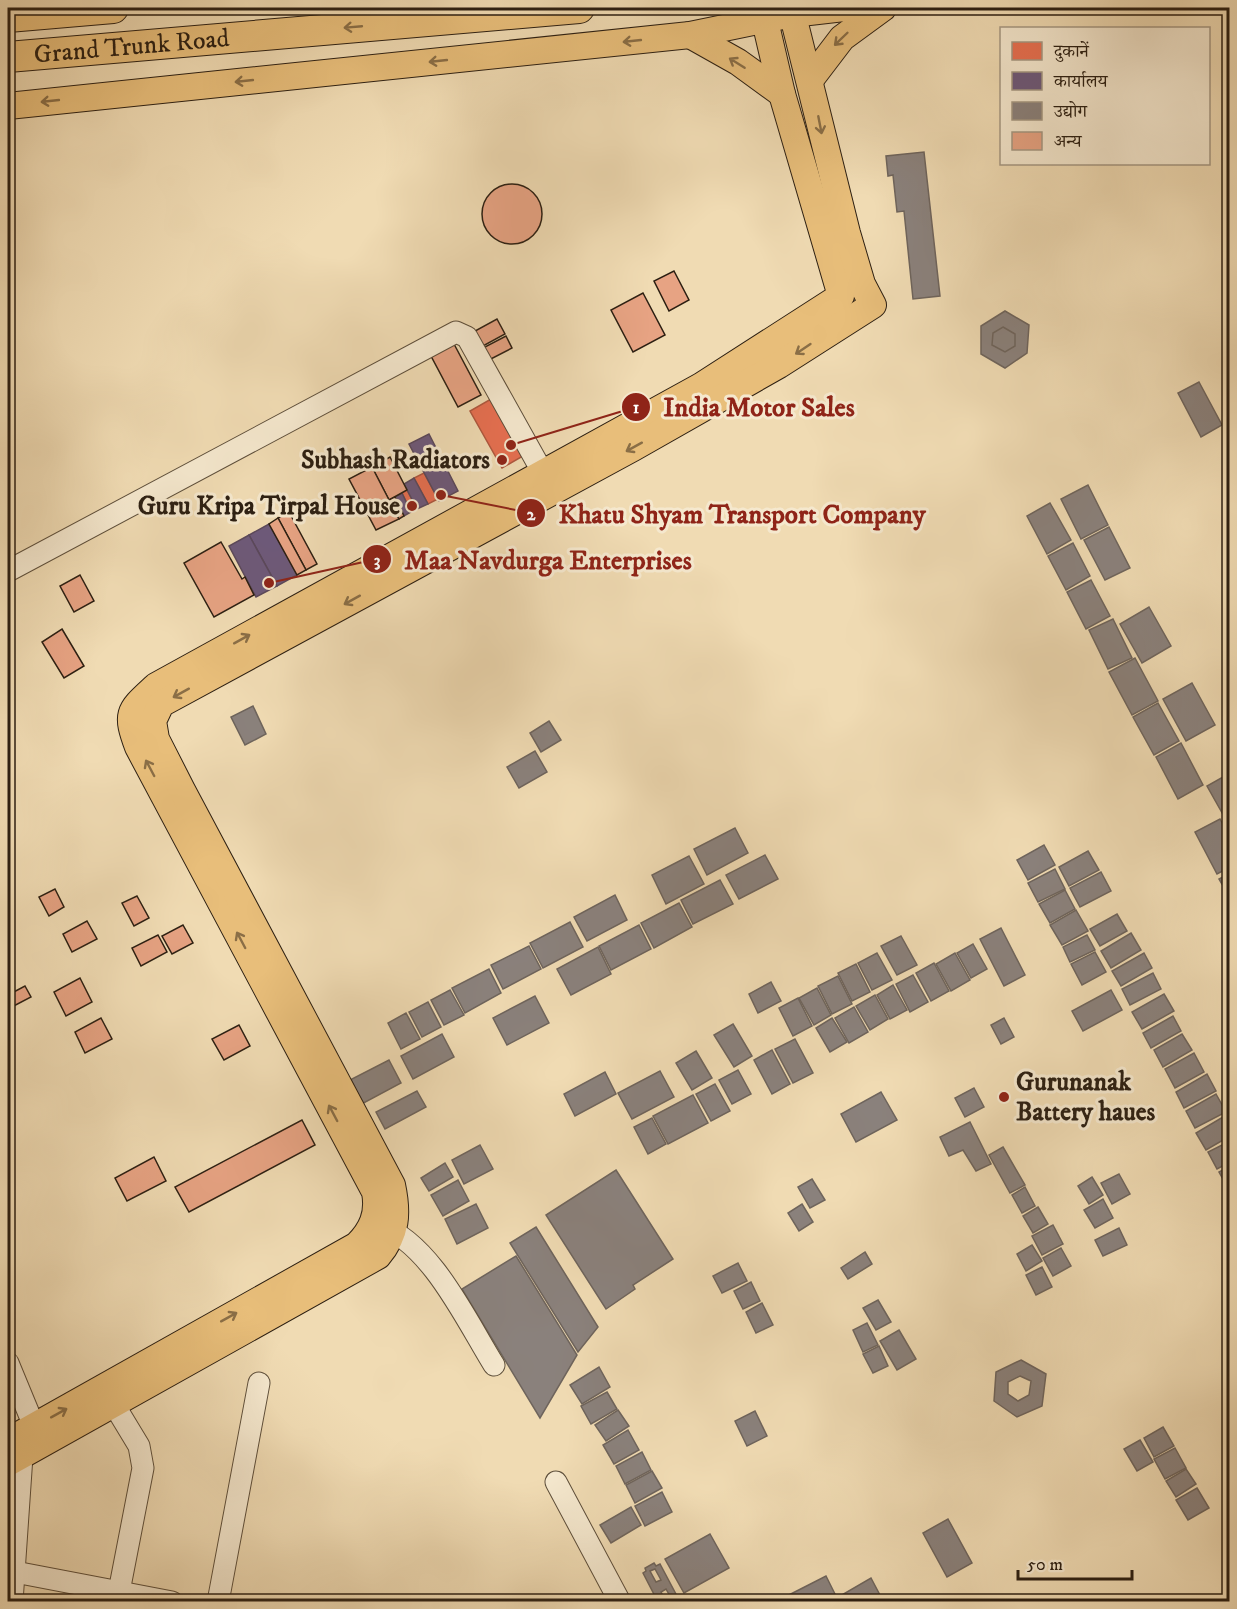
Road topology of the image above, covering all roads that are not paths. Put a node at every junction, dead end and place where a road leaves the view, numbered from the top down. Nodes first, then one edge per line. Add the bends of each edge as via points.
1 (113, 8) edge
2 (579, 8) edge
3 (844, 8) edge
4 (883, 8) edge
5 (792, 11) edge
6 (763, 14) edge
7 (8, 17) edge
8 (690, 35) junction
9 (8, 57) edge
10 (810, 81) junction
11 (782, 94) junction
12 (8, 106) edge
13 (857, 301) junction
14 (550, 480) junction
15 (8, 571) edge
16 (384, 1226) junction
17 (8, 1363) edge
18 (494, 1365) dead end
19 (259, 1383) dead end
20 (113, 1403) junction
21 (17, 1445) edge
22 (556, 1482) dead end
23 (15, 1572) junction
24 (118, 1596) edge
25 (12, 1602) edge
26 (172, 1602) edge
27 (218, 1602) edge
28 (620, 1602) edge

1 - 7 highway, Grand Trunk Road
2 -> 9 highway, Grand Trunk Road
3 - 5 main road
4 -> 10 main road via 842,38
5 - 6 main road
5 - 10 main road
6 - 8 main road
6 - 11 main road
11 -> 8 main road via 738,62
8 -> 12 main road
10 -> 13 main road
11 - 13 main road
13 - 14 main road via 701,386
14 - 15 street via 467,337 456,332
14 - 16 main road via 156,686 133,708 129,723 138,747 375,1192
16 - 18 street via 433,1268
16 - 20 main road via 388,1245 378,1256
21 -> 16 main road
17 - 21 street
19 - 27 street
20 - 21 main road
20 - 24 street via 143,1456
21 - 23 street
22 - 28 street
23 - 24 street
23 - 25 street
24 - 26 street

